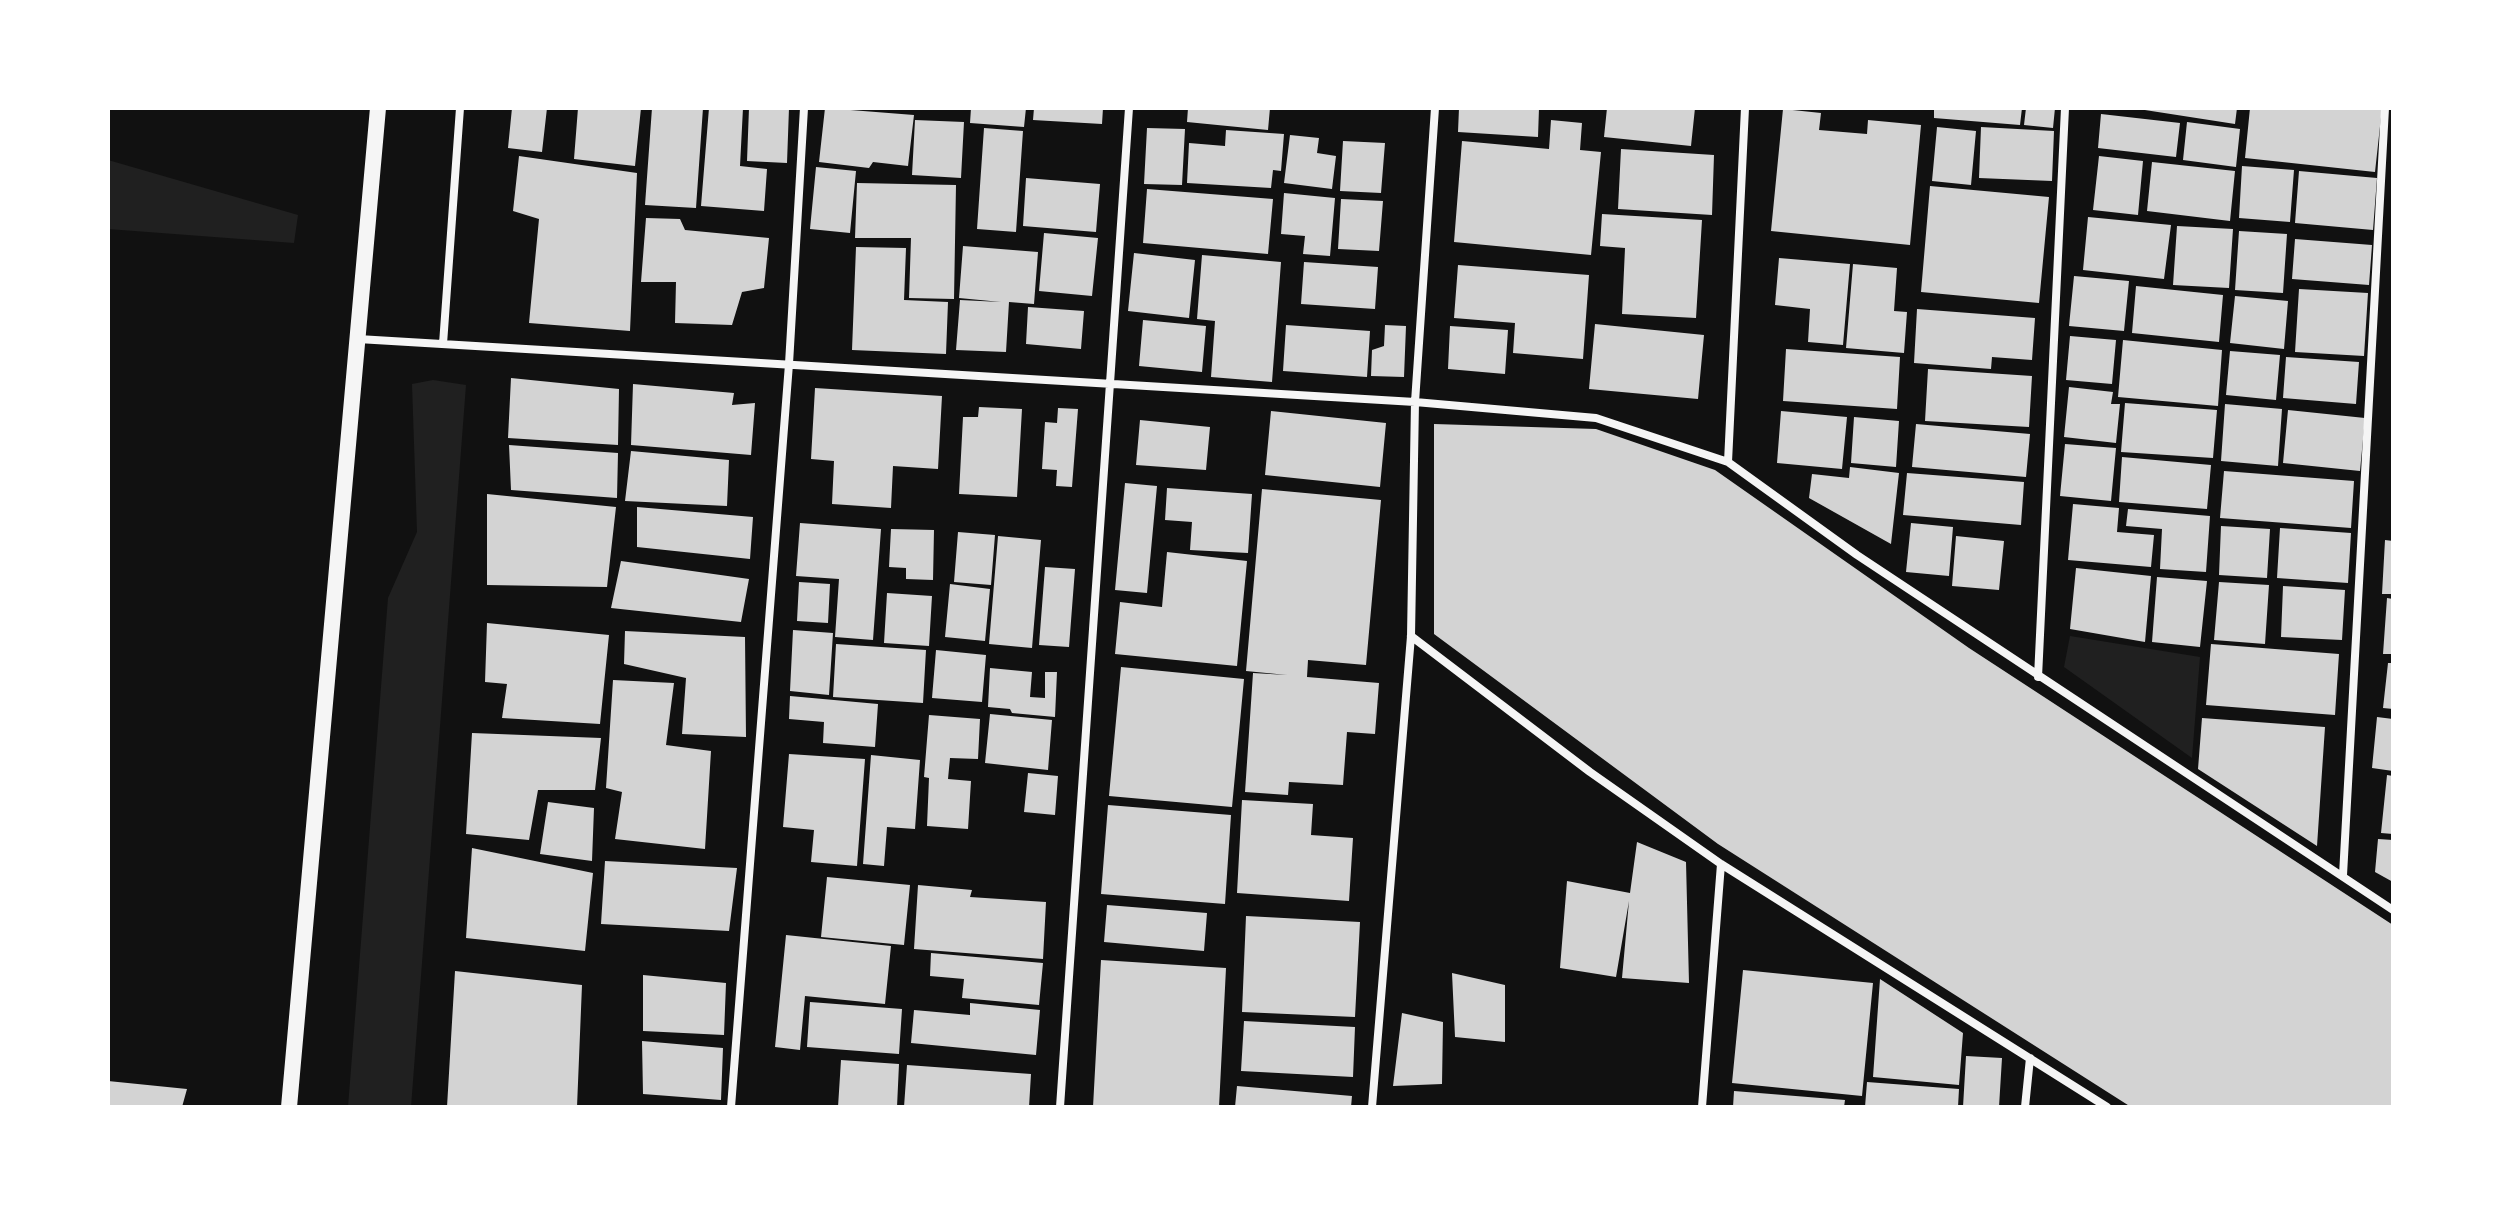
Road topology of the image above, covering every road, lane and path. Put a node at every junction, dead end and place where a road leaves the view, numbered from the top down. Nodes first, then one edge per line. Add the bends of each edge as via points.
1 (378, 108) edge
2 (460, 108) edge
3 (804, 108) edge
4 (1129, 108) edge
5 (1435, 108) edge
6 (1745, 108) edge
7 (2065, 108) edge
8 (2385, 108) edge
9 (358, 339) junction
10 (443, 344) junction
11 (789, 364) junction
12 (1110, 385) junction
13 (1415, 402) junction
14 (1728, 462) junction
15 (1411, 636) junction
16 (2038, 677) junction
17 (1721, 864) junction
18 (2343, 875) junction
19 (2393, 910) edge
20 (2030, 1058) junction
21 (289, 1107) edge
22 (731, 1107) edge
23 (1060, 1107) edge
24 (1372, 1107) edge
25 (1702, 1107) edge
26 (2025, 1107) edge
27 (2107, 1107) edge

1 - 9 main road
2 - 10 street
3 - 11 street
4 - 12 street
5 - 13 street
6 - 14 street
7 - 16 street
8 - 18 street
9 - 10 street
9 - 21 main road
10 - 11 street
11 - 12 street
11 - 22 street
12 - 13 street
12 - 23 street
13 - 14 street via 1596,418
13 - 15 street
14 - 16 street
15 - 17 street
15 - 24 street
16 - 18 street
17 - 20 street
17 - 25 street
18 - 19 street
20 - 26 street
20 - 27 street

